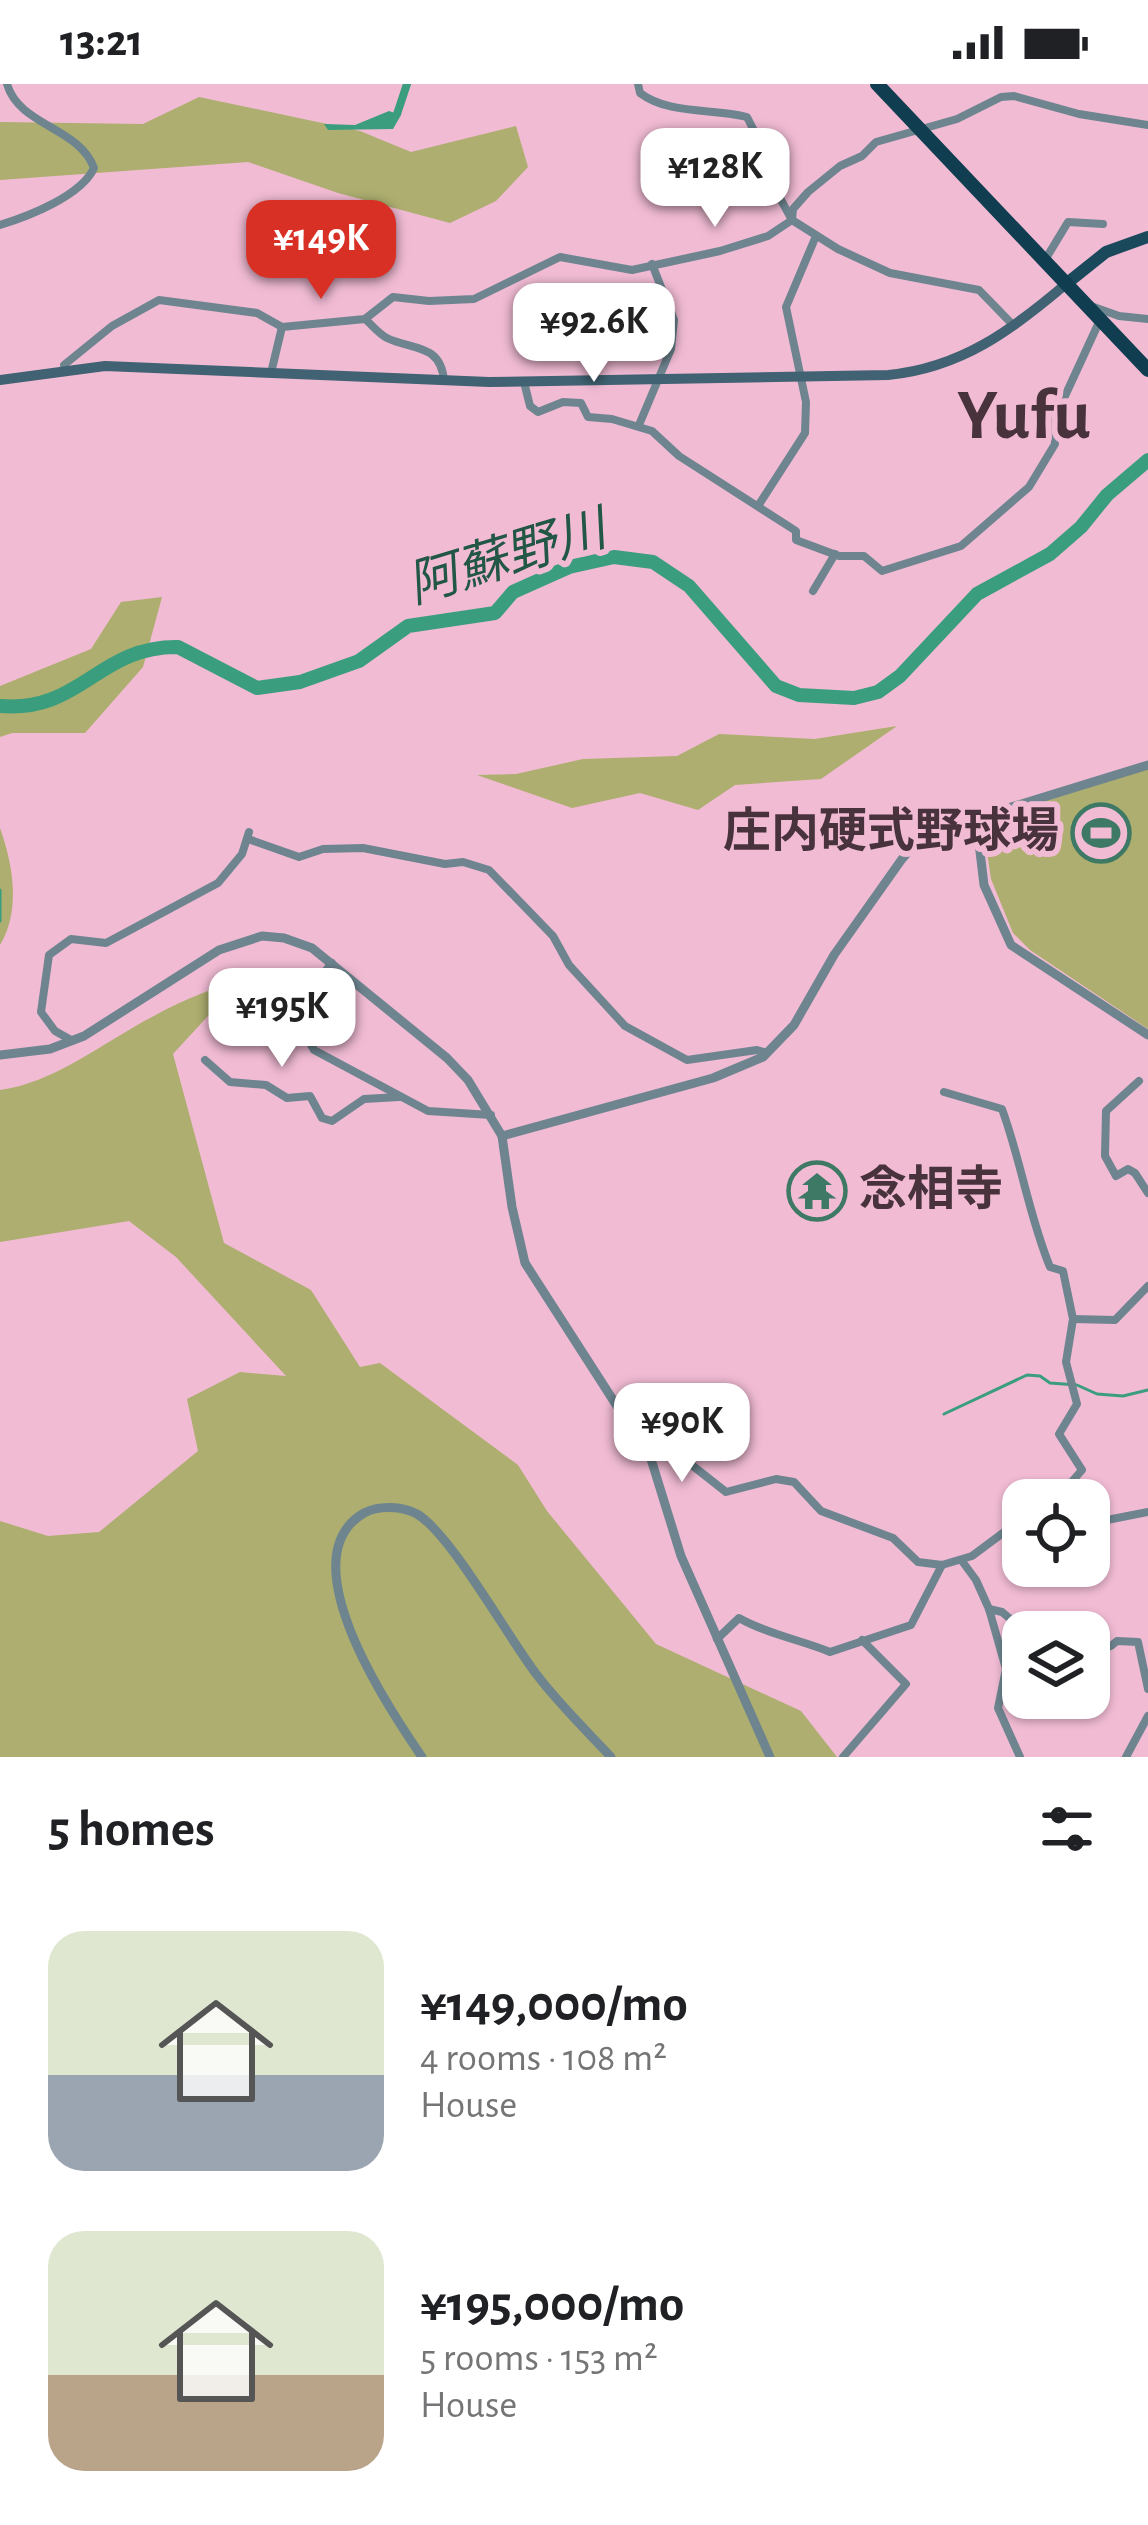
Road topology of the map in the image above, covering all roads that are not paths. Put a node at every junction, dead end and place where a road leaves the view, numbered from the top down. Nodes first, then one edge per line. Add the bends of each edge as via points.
1 (7, 84) edge
2 (638, 84) edge
3 (877, 84) edge
4 (1148, 125) edge
5 (792, 220) junction
6 (1103, 224) dead end
7 (0, 225) edge
8 (816, 236) junction
9 (1148, 237) edge
10 (1044, 261) junction
11 (652, 264) junction
12 (1066, 284) junction
13 (1083, 303) junction
14 (365, 319) junction
15 (1148, 319) edge
16 (1100, 320) junction
17 (282, 327) junction
18 (1015, 327) junction
19 (65, 369) junction
20 (1148, 370) edge
21 (271, 374) junction
22 (801, 376) junction
23 (0, 380) edge
24 (659, 380) junction
25 (444, 381) junction
26 (524, 382) junction
27 (639, 425) junction
28 (758, 506) junction
29 (835, 554) junction
30 (813, 591) dead end
31 (1148, 765) edge
32 (976, 818) junction
33 (332, 962) junction
34 (1148, 1035) edge
35 (71, 1040) junction
36 (767, 1052) junction
37 (3, 1055) edge
38 (205, 1060) dead end
39 (1139, 1081) dead end
40 (944, 1091) dead end
41 (401, 1097) junction
42 (493, 1115) junction
43 (502, 1136) junction
44 (1148, 1193) edge
45 (1148, 1286) edge
46 (1073, 1319) junction
47 (620, 1408) junction
48 (1074, 1479) edge
49 (1148, 1512) edge
50 (1110, 1519) edge
51 (1002, 1533) edge
52 (962, 1561) junction
53 (942, 1565) junction
54 (988, 1609) junction
55 (1002, 1612) edge
56 (717, 1639) junction
57 (862, 1640) junction
58 (1143, 1642) edge
59 (1110, 1646) edge
60 (1148, 1689) edge
61 (1148, 1716) edge
62 (422, 1757) edge
63 (610, 1757) edge
64 (770, 1757) edge
65 (843, 1757) edge
66 (1020, 1757) edge
67 (1126, 1757) edge

1 - 7 street via 17,106 82,146 94,168 59,200
2 - 5 street via 647,99 747,117
3 - 10 highway
4 - 5 street via 1001,97 876,142 808,192
5 - 8 street
5 - 11 street via 768,236
6 - 10 street via 1068,222
8 - 18 street via 890,273 979,290
8 - 22 street via 786,307
9 - 12 main road via 1106,252
10 - 12 highway
11 - 14 street via 616,270 560,257 473,298 393,297
11 - 24 street via 674,320
12 - 13 highway
12 - 18 main road
13 - 15 street
13 - 16 highway
14 - 17 street
14 - 25 street via 390,340 422,347
16 - 20 highway
16 - 29 street via 1053,422 1054,445 1029,488 950,552 882,572 864,556
17 - 19 street via 256,314 159,300 112,326
17 - 21 street
18 - 22 main road via 934,367
19 - 21 main road
19 - 23 main road
21 - 25 main road
22 - 24 main road
22 - 28 street via 805,433
24 - 26 main road
24 - 27 street
25 - 26 main road
26 - 27 street via 538,412 574,401 588,417
27 - 28 street
28 - 29 street via 796,531 796,541
29 - 30 street
31 - 32 street
32 - 34 street via 984,885 1011,945
32 - 36 street via 915,844 794,1025
33 - 35 street via 284,938 241,941
33 - 41 street via 306,1006 304,1035 314,1050
33 - 42 street via 447,1058
35 - 36 street via 40,1012 49,955 71,939 106,943 218,884 248,836 299,857 363,848 489,870 625,1026 687,1060
35 - 37 street
36 - 43 street via 712,1078
38 - 41 street via 230,1082 310,1096 332,1121 364,1099
39 - 44 street via 1106,1111 1105,1156 1116,1176 1128,1169
40 - 46 street via 1002,1109 1036,1235 1050,1267 1064,1271
41 - 42 street via 428,1111
42 - 43 street
43 - 47 street via 525,1264
45 - 46 street via 1114,1319
46 - 48 street via 1066,1362 1077,1404 1059,1433 1082,1470
47 - 53 street via 726,1492 794,1482 821,1510 893,1538 918,1562
47 - 56 street via 650,1459
49 - 50 street
51 - 52 street
52 - 53 street
52 - 54 street
53 - 57 street via 910,1625
54 - 55 street
54 - 66 street via 1006,1669 998,1708
56 - 57 street via 739,1618 830,1652
56 - 64 street
57 - 65 street via 906,1684
58 - 59 street
58 - 60 street
61 - 67 street
62 - 63 street via 365,1669 340,1587 340,1541 368,1510 400,1507 420,1515 538,1678

